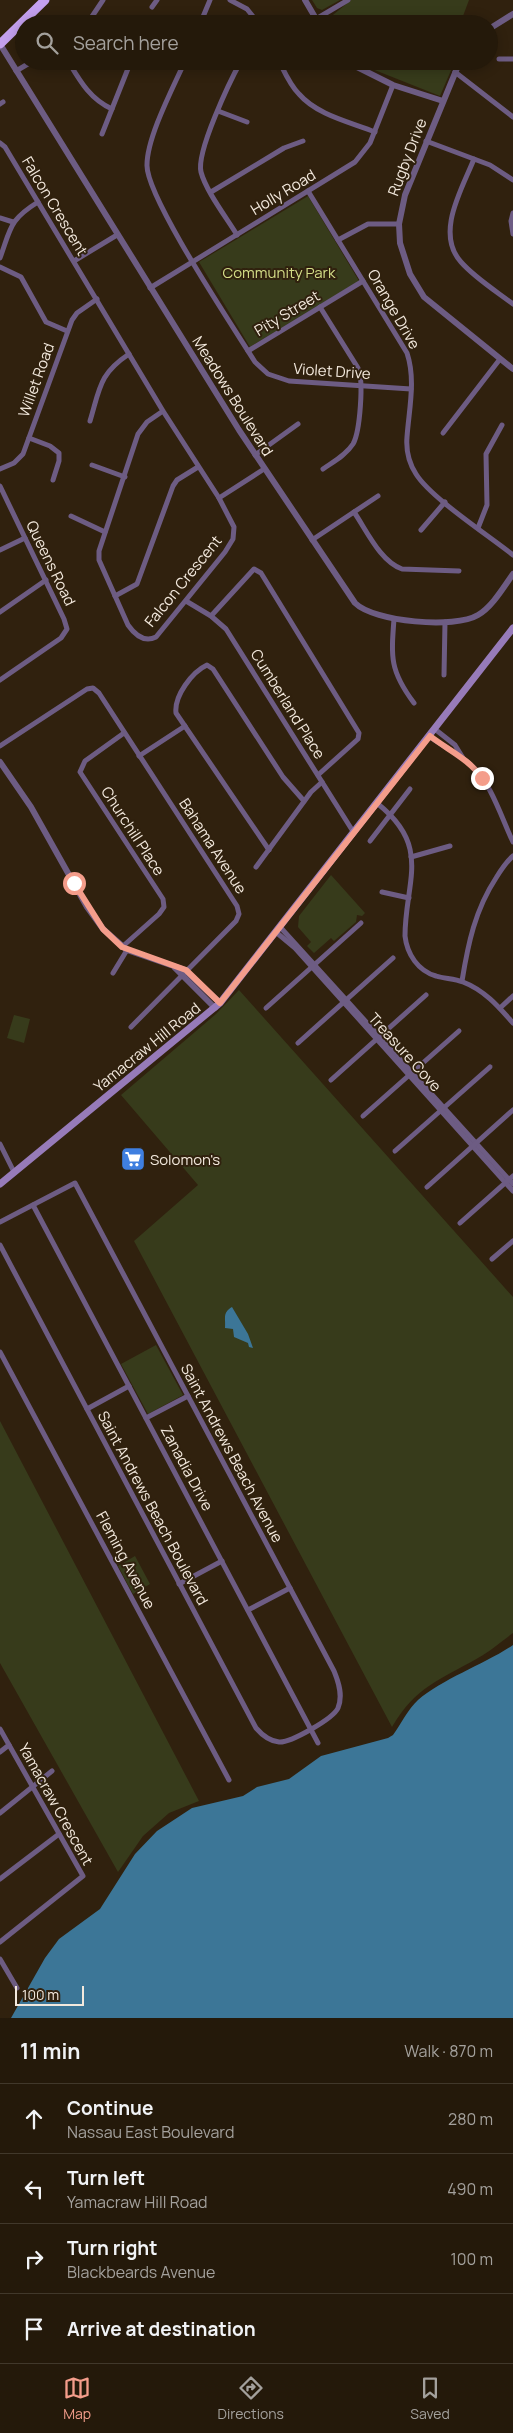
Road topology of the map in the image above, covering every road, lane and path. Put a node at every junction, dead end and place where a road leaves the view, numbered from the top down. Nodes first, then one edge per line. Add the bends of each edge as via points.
1 (45, 0) edge
2 (103, 0) edge
3 (157, 0) edge
4 (210, 0) edge
5 (230, 0) edge
6 (305, 0) edge
7 (348, 0) edge
8 (152, 7) dead end
9 (513, 14) edge
10 (30, 15) edge
11 (93, 15) edge
12 (204, 15) edge
13 (252, 15) edge
14 (314, 15) edge
15 (326, 15) edge
16 (498, 23) edge
17 (15, 29) edge
18 (0, 44) edge
19 (500, 59) dead end
20 (513, 59) edge
21 (15, 69) edge
22 (74, 70) edge
23 (127, 70) edge
24 (181, 70) edge
25 (237, 70) edge
26 (284, 70) edge
27 (363, 70) edge
28 (16, 71) edge
29 (455, 72) joint
30 (393, 85) junction
31 (443, 101) junction
32 (112, 109) junction
33 (218, 111) junction
34 (513, 117) edge
35 (247, 122) dead end
36 (375, 132) junction
37 (102, 134) dead end
38 (303, 141) dead end
39 (426, 142) junction
40 (0, 143) edge
41 (474, 159) junction
42 (513, 180) edge
43 (308, 191) junction
44 (211, 192) junction
45 (38, 202) junction
46 (513, 213) edge
47 (0, 218) edge
48 (12, 222) junction
49 (399, 224) junction
50 (513, 234) edge
51 (117, 235) junction
52 (237, 235) junction
53 (338, 240) junction
54 (0, 258) edge
55 (74, 261) junction
56 (193, 262) junction
57 (0, 267) edge
58 (363, 282) junction
59 (150, 288) junction
60 (97, 299) junction
61 (513, 304) edge
62 (320, 308) junction
63 (67, 331) junction
64 (248, 351) junction
65 (129, 354) junction
66 (500, 359) junction
67 (513, 369) edge
68 (360, 386) junction
69 (411, 389) junction
70 (163, 411) junction
71 (90, 420) dead end
72 (298, 424) dead end
73 (502, 425) dead end
74 (443, 432) dead end
75 (29, 438) junction
76 (255, 455) junction
77 (92, 465) dead end
78 (198, 467) junction
79 (0, 469) edge
80 (264, 469) junction
81 (323, 469) dead end
82 (125, 477) junction
83 (53, 480) dead end
84 (0, 488) edge
85 (378, 496) dead end
86 (219, 498) junction
87 (445, 502) junction
88 (354, 512) junction
89 (72, 516) dead end
90 (478, 528) junction
91 (421, 530) dead end
92 (105, 532) junction
93 (25, 538) junction
94 (312, 540) junction
95 (0, 550) edge
96 (513, 555) edge
97 (459, 571) dead end
98 (513, 574) edge
99 (46, 580) junction
100 (115, 596) junction
101 (186, 601) junction
102 (0, 612) edge
103 (211, 616) junction
104 (394, 619) junction
105 (445, 622) junction
106 (513, 628) edge
107 (444, 675) dead end
108 (0, 680) edge
109 (414, 703) dead end
110 (185, 726) junction
111 (436, 730) junction
112 (124, 733) junction
113 (430, 736) junction
114 (0, 746) edge
115 (139, 756) junction
116 (464, 758) junction
117 (0, 762) edge
118 (318, 776) junction
119 (322, 782) junction
120 (410, 789) dead end
121 (304, 801) junction
122 (378, 804) junction
123 (389, 815) junction
124 (355, 834) junction
125 (370, 841) dead end
126 (513, 842) edge
127 (450, 846) dead end
128 (269, 850) junction
129 (411, 856) junction
130 (513, 856) edge
131 (256, 867) dead end
132 (382, 892) dead end
133 (409, 898) junction
134 (361, 923) dead end
135 (279, 930) junction
136 (124, 948) junction
137 (393, 958) dead end
138 (314, 965) junction
139 (184, 972) junction
140 (113, 973) dead end
141 (462, 981) junction
142 (426, 995) dead end
143 (513, 996) edge
144 (346, 1001) junction
145 (218, 1006) junction
146 (266, 1008) dead end
147 (500, 1008) junction
148 (513, 1023) edge
149 (131, 1027) dead end
150 (459, 1031) dead end
151 (379, 1038) junction
152 (298, 1043) dead end
153 (490, 1066) dead end
154 (411, 1074) junction
155 (331, 1080) dead end
156 (443, 1109) junction
157 (513, 1110) edge
158 (364, 1116) dead end
159 (0, 1144) edge
160 (474, 1145) junction
161 (395, 1151) dead end
162 (14, 1172) junction
163 (510, 1180) edge
164 (0, 1184) edge
165 (427, 1187) dead end
166 (513, 1191) edge
167 (33, 1205) junction
168 (0, 1222) edge
169 (460, 1223) dead end
170 (513, 1241) edge
171 (0, 1245) edge
172 (492, 1259) dead end
173 (0, 1352) edge
174 (130, 1386) junction
175 (188, 1396) junction
176 (87, 1409) junction
177 (146, 1418) junction
178 (222, 1561) junction
179 (179, 1584) junction
180 (290, 1588) junction
181 (248, 1610) junction
182 (310, 1728) junction
183 (0, 1730) edge
184 (318, 1743) dead end
185 (9, 1745) junction
186 (0, 1752) edge
187 (52, 1771) dead end
188 (229, 1780) dead end
189 (32, 1787) junction
190 (0, 1814) edge
191 (59, 1834) junction
192 (0, 1879) edge
193 (0, 1942) edge
194 (0, 1959) edge
195 (17, 1988) dead end

1 - 10 highway
2 - 11 street
3 - 8 street
4 - 12 street
5 - 13 street
6 - 14 street
7 - 15 street
9 - 16 street
17 - 18 highway
18 - 21 street, Meadows Boulevard
19 - 20 street
22 - 32 street via 87,91
23 - 32 street
24 - 56 street, Violet Drive via 150,145 147,170 153,191
25 - 33 street
26 - 36 street via 295,90 310,105
27 - 30 street
28 - 51 street, Meadows Boulevard
29 - 31 street, Rugby Drive
29 - 34 street
30 - 31 street
30 - 36 street, Holly Road
31 - 39 street, Rugby Drive
32 - 37 street
33 - 35 street
33 - 44 street via 200,164
36 - 43 street, Holly Road via 359,159
38 - 44 street via 284,148
39 - 41 street
39 - 49 street, Rugby Drive via 405,195
40 - 45 street, Falcon Crescent
41 - 42 street
41 - 61 street via 452,216 452,243 463,264
43 - 52 street, Holly Road
43 - 53 street, Orange Drive
44 - 52 street
45 - 48 street
45 - 55 street, Falcon Crescent
46 - 50 street
47 - 48 street
48 - 54 street
49 - 53 street via 368,224
49 - 66 street, Rugby Drive via 402,254 420,292
51 - 55 street
51 - 59 street, Meadows Boulevard
52 - 56 street, Holly Road
53 - 58 street, Orange Drive
55 - 60 street, Falcon Crescent
56 - 59 street, Holly Road
56 - 64 street, Violet Drive
57 - 63 street via 21,277 46,322
58 - 62 street, Pity Street
58 - 69 street, Orange Drive via 404,347 410,366
59 - 76 street, Meadows Boulevard
60 - 63 street, Willet Road via 76,313
60 - 65 street, Falcon Crescent
62 - 64 street, Pity Street
62 - 68 street via 360,371
63 - 75 street, Willet Road
64 - 68 street, Violet Drive via 264,371 280,379
65 - 70 street, Falcon Crescent
65 - 71 street via 105,374
66 - 67 street, Rugby Drive
66 - 74 street
68 - 69 street, Violet Drive
68 - 81 street via 355,441 346,453
69 - 87 street, Orange Drive via 407,440 409,460 420,480
70 - 78 street, Falcon Crescent
70 - 82 street, Falcon Crescent via 142,427
72 - 76 street
73 - 90 street via 485,458 487,505
75 - 79 street, Willet Road via 20,459
75 - 83 street via 59,453
76 - 80 street, Meadows Boulevard
77 - 82 street
78 - 86 street, Falcon Crescent
78 - 100 street via 173,486 137,584
80 - 86 street
80 - 94 street, Meadows Boulevard
82 - 92 street, Falcon Crescent
84 - 93 street, Queens Road
85 - 88 street
86 - 101 street, Falcon Crescent via 234,527 233,539
87 - 90 street, Orange Drive
87 - 91 street
88 - 94 street
88 - 97 street via 394,566
89 - 92 street
90 - 96 street, Orange Drive
92 - 100 street, Falcon Crescent via 99,560
93 - 95 street
93 - 99 street, Queens Road
94 - 104 street, Meadows Boulevard via 358,607 373,615
98 - 105 street, Meadows Boulevard via 480,614 466,620
99 - 102 street
99 - 108 street, Queens Road via 67,629 64,635
100 - 101 street, Falcon Crescent via 132,630 145,639 156,637
101 - 103 street, Cumberland Place
103 - 118 street, Cumberland Place via 226,629
103 - 118 street via 251,572 258,569 359,733 358,739
104 - 105 street, Meadows Boulevard
104 - 109 street via 392,655 395,671
105 - 107 street
106 - 111 main road, Yamacraw Hill Road
110 - 115 street
110 - 121 street via 176,713 178,698 200,668 207,665 213,669 283,777
110 - 128 street
111 - 113 main road, Yamacraw Hill Road
111 - 116 street via 455,745
112 - 114 street, Bahama Avenue via 93,688 86,689
112 - 115 street, Bahama Avenue
112 - 136 street, Churchill Place via 90,756 82,764 80,772 163,899 164,907 159,914
113 - 116 street
113 - 122 main road, Yamacraw Hill Road
115 - 139 street, Bahama Avenue via 239,910 236,921
116 - 126 street via 482,778
117 - 136 street via 32,807 87,907 103,929
118 - 119 street, Cumberland Place
119 - 121 street
119 - 124 street, Cumberland Place
120 - 123 street
121 - 128 street
122 - 123 street
122 - 124 main road, Yamacraw Hill Road
123 - 125 street
123 - 129 street via 407,842
124 - 135 main road, Yamacraw Hill Road
127 - 129 street
128 - 131 street
129 - 133 street via 413,873
130 - 141 street via 477,914
132 - 133 street
133 - 141 street via 405,936 414,960 435,976
134 - 138 street
135 - 138 street, Treasure Cove
135 - 145 main road, Yamacraw Hill Road
136 - 139 street
136 - 140 street, Churchill Place
137 - 144 street
138 - 144 street, Treasure Cove
138 - 146 street
139 - 145 street
139 - 149 street, Bahama Avenue
141 - 147 street via 485,994
142 - 151 street
143 - 147 street
144 - 151 street, Treasure Cove
144 - 152 street
145 - 162 main road, Yamacraw Hill Road
147 - 148 street
150 - 154 street
151 - 154 street, Treasure Cove
151 - 155 street
153 - 156 street
154 - 156 street, Treasure Cove
154 - 158 street
156 - 160 street, Treasure Cove
156 - 161 street
157 - 160 street
159 - 162 street
160 - 163 street, Treasure Cove
160 - 165 street
162 - 164 main road, Yamacraw Hill Road
163 - 166 street, Treasure Cove
163 - 169 street
167 - 168 street
167 - 174 street, Zanadia Drive
167 - 175 street, Saint Andrews Beach Avenue via 75,1182
170 - 172 street
171 - 176 street, Saint Andrews Beach Boulevard
173 - 188 street, Fleming Avenue
174 - 176 street
174 - 177 street, Zanadia Drive
175 - 177 street
175 - 180 street, Saint Andrews Beach Avenue
176 - 179 street, Saint Andrews Beach Boulevard
177 - 178 street, Zanadia Drive
178 - 179 street
178 - 181 street, Zanadia Drive
179 - 182 street, Saint Andrews Beach Boulevard via 259,1731 279,1742
180 - 181 street
180 - 182 street, Saint Andrews Beach Avenue via 334,1671 339,1688 336,1711 330,1718
181 - 182 street, Zanadia Drive
182 - 184 street, Zanadia Drive
183 - 185 street, Yamacraw Crescent
185 - 186 street
185 - 189 street, Yamacraw Crescent
187 - 189 street
189 - 190 street
189 - 191 street, Yamacraw Crescent
191 - 192 street
191 - 193 street, Yamacraw Crescent via 83,1876
194 - 195 street

